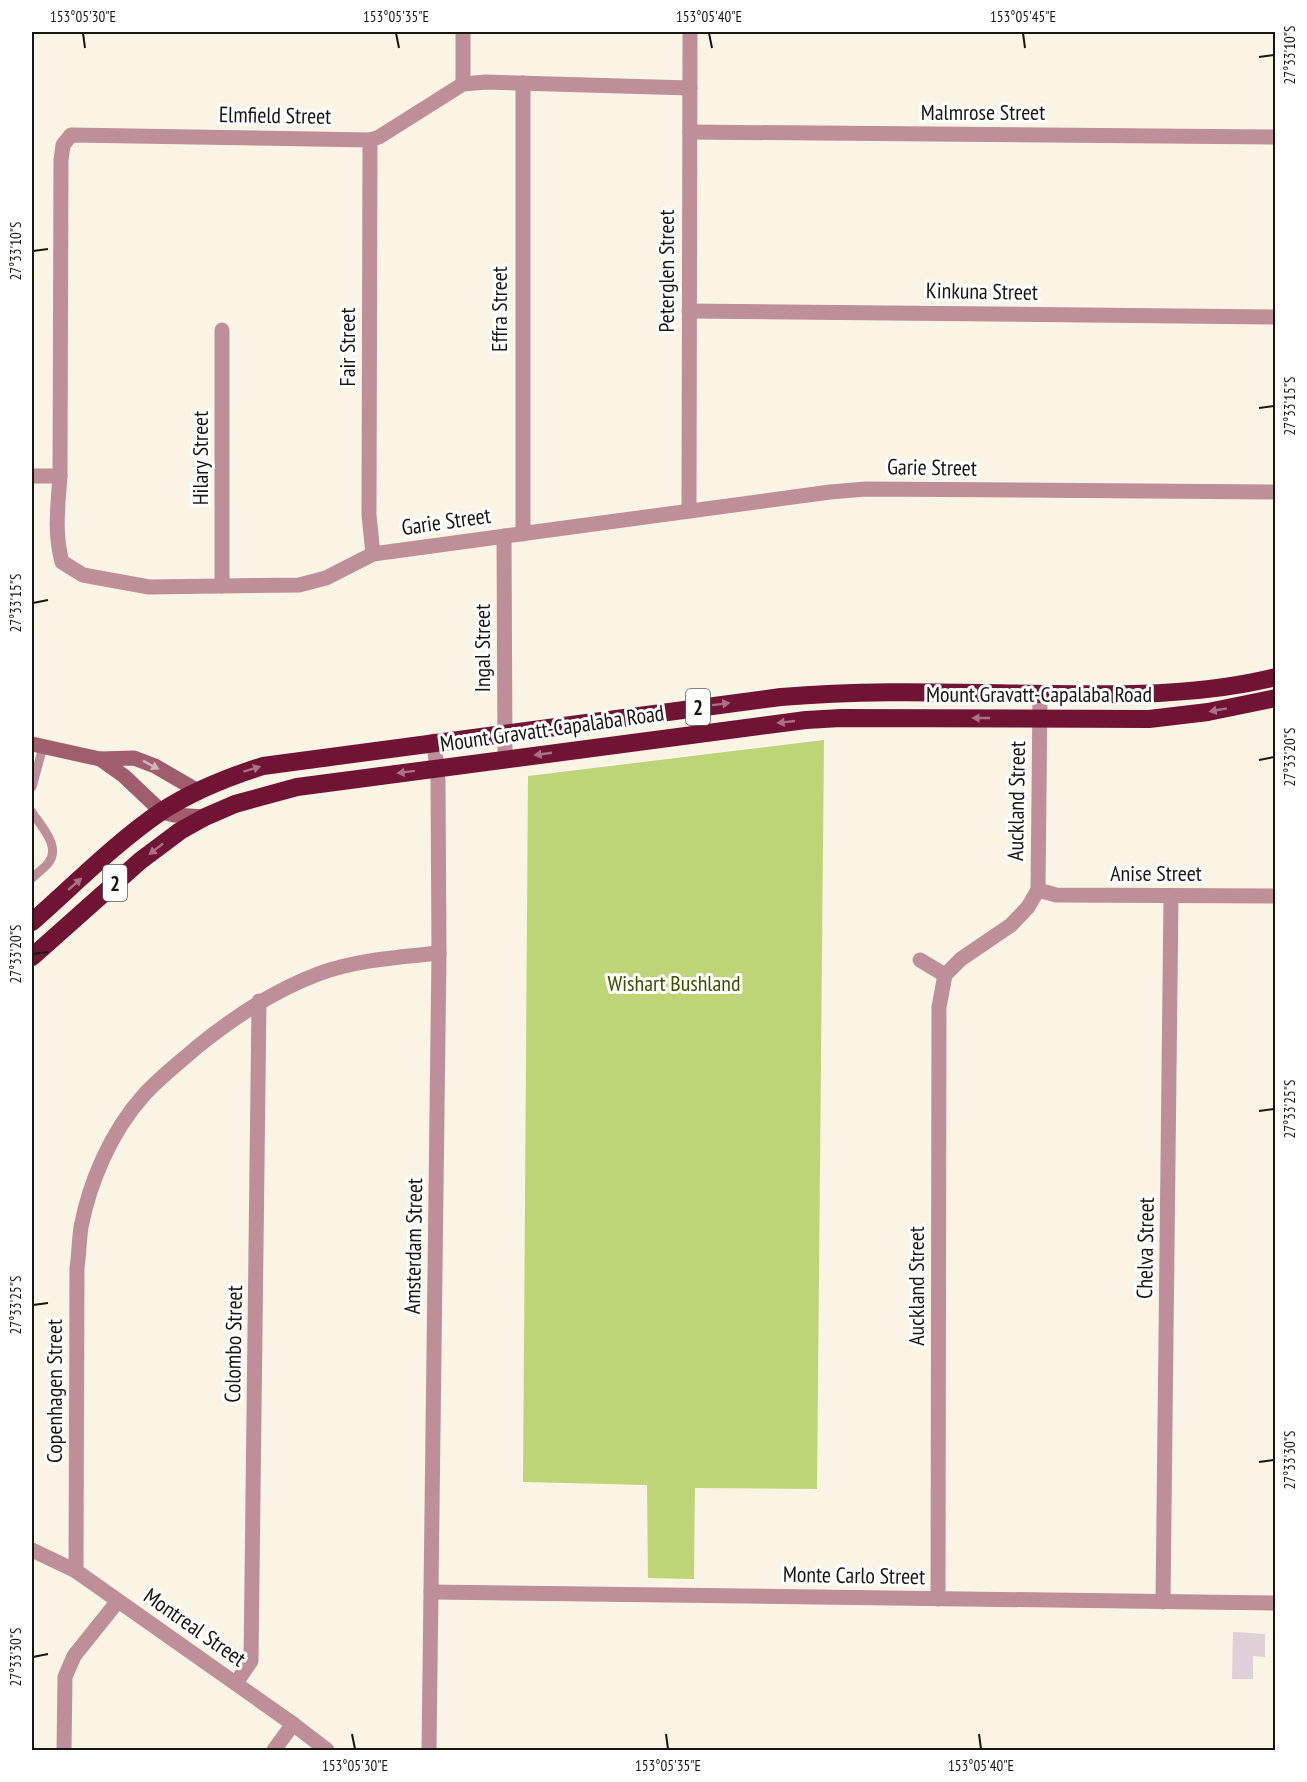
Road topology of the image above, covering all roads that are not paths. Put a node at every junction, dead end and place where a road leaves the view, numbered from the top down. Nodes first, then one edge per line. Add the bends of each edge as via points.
1 (463, 32) edge
2 (690, 32) edge
3 (523, 83) junction
4 (463, 84) junction
5 (690, 88) junction
6 (690, 132) junction
7 (70, 135) joint
8 (1275, 137) edge
9 (370, 140) junction
10 (688, 311) junction
11 (1275, 316) edge
12 (222, 330) dead end
13 (32, 476) edge
14 (60, 476) junction
15 (1275, 492) edge
16 (689, 511) junction
17 (522, 534) junction
18 (504, 536) junction
19 (373, 554) junction
20 (222, 586) junction
21 (1275, 677) edge
22 (1040, 694) junction
23 (1275, 698) edge
24 (1040, 719) junction
25 (505, 732) junction
26 (434, 741) junction
27 (37, 746) edge
28 (99, 759) junction
29 (505, 759) junction
30 (438, 768) junction
31 (32, 787) edge
32 (198, 791) junction
33 (32, 812) edge
34 (162, 812) junction
35 (205, 817) junction
36 (32, 878) edge
37 (1038, 890) junction
38 (1172, 896) junction
39 (1275, 896) edge
40 (32, 922) edge
41 (439, 953) junction
42 (32, 957) edge
43 (920, 960) dead end
44 (945, 975) junction
45 (259, 1001) junction
46 (32, 1551) edge
47 (76, 1571) junction
48 (431, 1592) junction
49 (938, 1599) junction
50 (118, 1601) junction
51 (1163, 1602) junction
52 (1275, 1603) edge
53 (236, 1683) junction
54 (293, 1724) junction
55 (64, 1750) edge
56 (274, 1750) edge
57 (327, 1750) edge
58 (429, 1750) edge

1 - 4 street
2 - 5 street, Peterglen Street
3 - 4 street
3 - 5 street
3 - 17 street, Effra Street
4 - 9 street, Elmfield Street
5 - 6 street, Peterglen Street
6 - 8 street, Malmrose Street
6 - 10 street, Peterglen Street
7 - 9 street, Elmfield Street
7 - 14 street, Garie Street via 63,145 61,160
9 - 19 street, Fair Street via 369,515
10 - 11 street, Kinkuna Street
10 - 16 street, Peterglen Street
12 - 20 street, Hilary Street
13 - 14 street
14 - 20 street, Garie Street via 57,544 62,562 71,569 83,575 149,587
15 - 16 street, Garie Street via 866,489
16 - 17 street, Garie Street
17 - 18 street, Garie Street
18 - 19 street, Garie Street
18 - 25 street, Ingal Street
19 - 20 street, Garie Street via 326,578 299,585
21 - 22 highway, Mount Gravatt-Capalaba Road / 2 via 1167,692
22 - 24 street, Auckland Street
25 -> 22 highway, Mount Gravatt-Capalaba Road / 2 via 840,692
23 -> 24 highway, Mount Gravatt-Capalaba Road / 2 via 1177,716
24 -> 29 highway, Mount Gravatt-Capalaba Road / 2 via 806,720
24 - 37 street, Auckland Street
25 - 26 highway, Mount Gravatt-Capalaba Road / 2
25 - 29 street, Ingal Street
26 - 30 street, Amsterdam Street
32 -> 26 highway, Mount Gravatt-Capalaba Road / 2 via 263,766
27 - 28 main road
27 - 31 lane
28 -> 32 main road via 145,761
28 - 34 main road via 124,776
29 - 30 highway, Mount Gravatt-Capalaba Road / 2
30 -> 35 highway, Mount Gravatt-Capalaba Road / 2 via 297,787 256,797
30 - 41 street, Amsterdam Street
32 - 34 highway, Mount Gravatt-Capalaba Road / 2
33 - 36 lane via 54,850 49,863
34 - 35 main road
40 -> 34 highway, Mount Gravatt-Capalaba Road / 2 via 131,834
35 -> 42 highway, Mount Gravatt-Capalaba Road / 2 via 146,856
37 - 38 street, Anise Street via 1056,895
37 - 44 street, Auckland Street via 1011,925 961,959
38 - 39 street, Anise Street
38 - 51 street, Chelva Street
41 - 45 street, Copenhagen Street via 350,965 319,974
41 - 48 street, Amsterdam Street
43 - 44 street
44 - 49 street, Auckland Street via 939,1007
45 - 47 street, Copenhagen Street via 213,1034 142,1097 106,1153 92,1190 81,1227 77,1268
45 - 53 street, Colombo Street via 251,1661
46 - 47 street, Montreal Street
47 - 50 street, Montreal Street
48 - 49 street, Monte Carlo Street
48 - 58 street, Amsterdam Street
49 - 51 street, Monte Carlo Street
50 - 53 street, Montreal Street
50 - 55 street via 74,1656 65,1677
51 - 52 street, Monte Carlo Street
53 - 54 street, Montreal Street
54 - 56 street
54 - 57 street, Montreal Street

